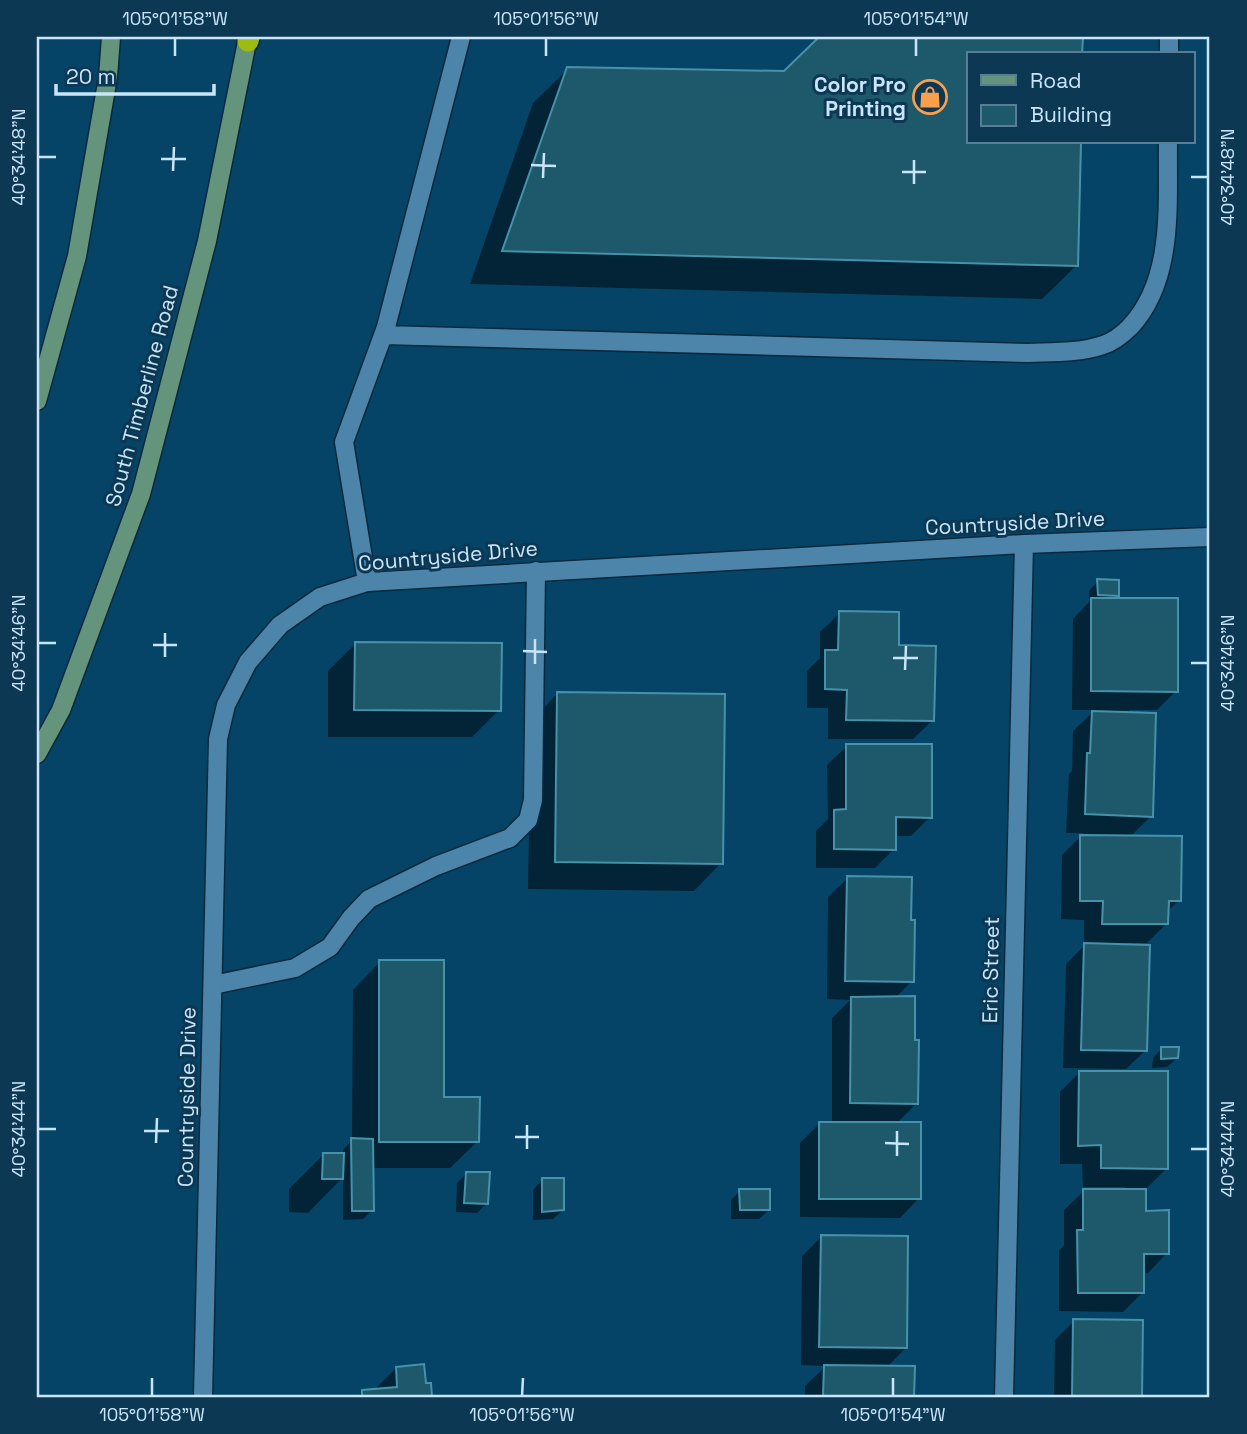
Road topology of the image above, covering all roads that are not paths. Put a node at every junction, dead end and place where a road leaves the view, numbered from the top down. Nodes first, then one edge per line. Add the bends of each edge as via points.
1 (111, 37) edge
2 (461, 37) edge
3 (249, 38) edge
4 (1168, 144) edge
5 (384, 335) junction
6 (37, 401) edge
7 (1210, 537) edge
8 (1024, 544) junction
9 (536, 571) junction
10 (367, 582) junction
11 (37, 754) edge
12 (213, 985) junction
13 (203, 1397) edge
14 (1004, 1397) edge

1 - 6 main road via 77,256
2 - 5 street
3 - 11 main road, South Timberline Road via 207,241 141,494 61,710
4 - 5 street via 1167,222 1155,288 1139,317 1104,345 1028,353
5 - 10 street via 344,442
7 - 8 street, Countryside Drive
8 - 9 street, Countryside Drive
8 - 14 street, Eric Street
9 - 10 street, Countryside Drive
9 - 12 street via 533,800 528,820 510,838 436,866 369,899 330,947 295,968
10 - 12 street, Countryside Drive via 320,597 281,625 248,662 226,705 218,739
12 - 13 street, Countryside Drive

